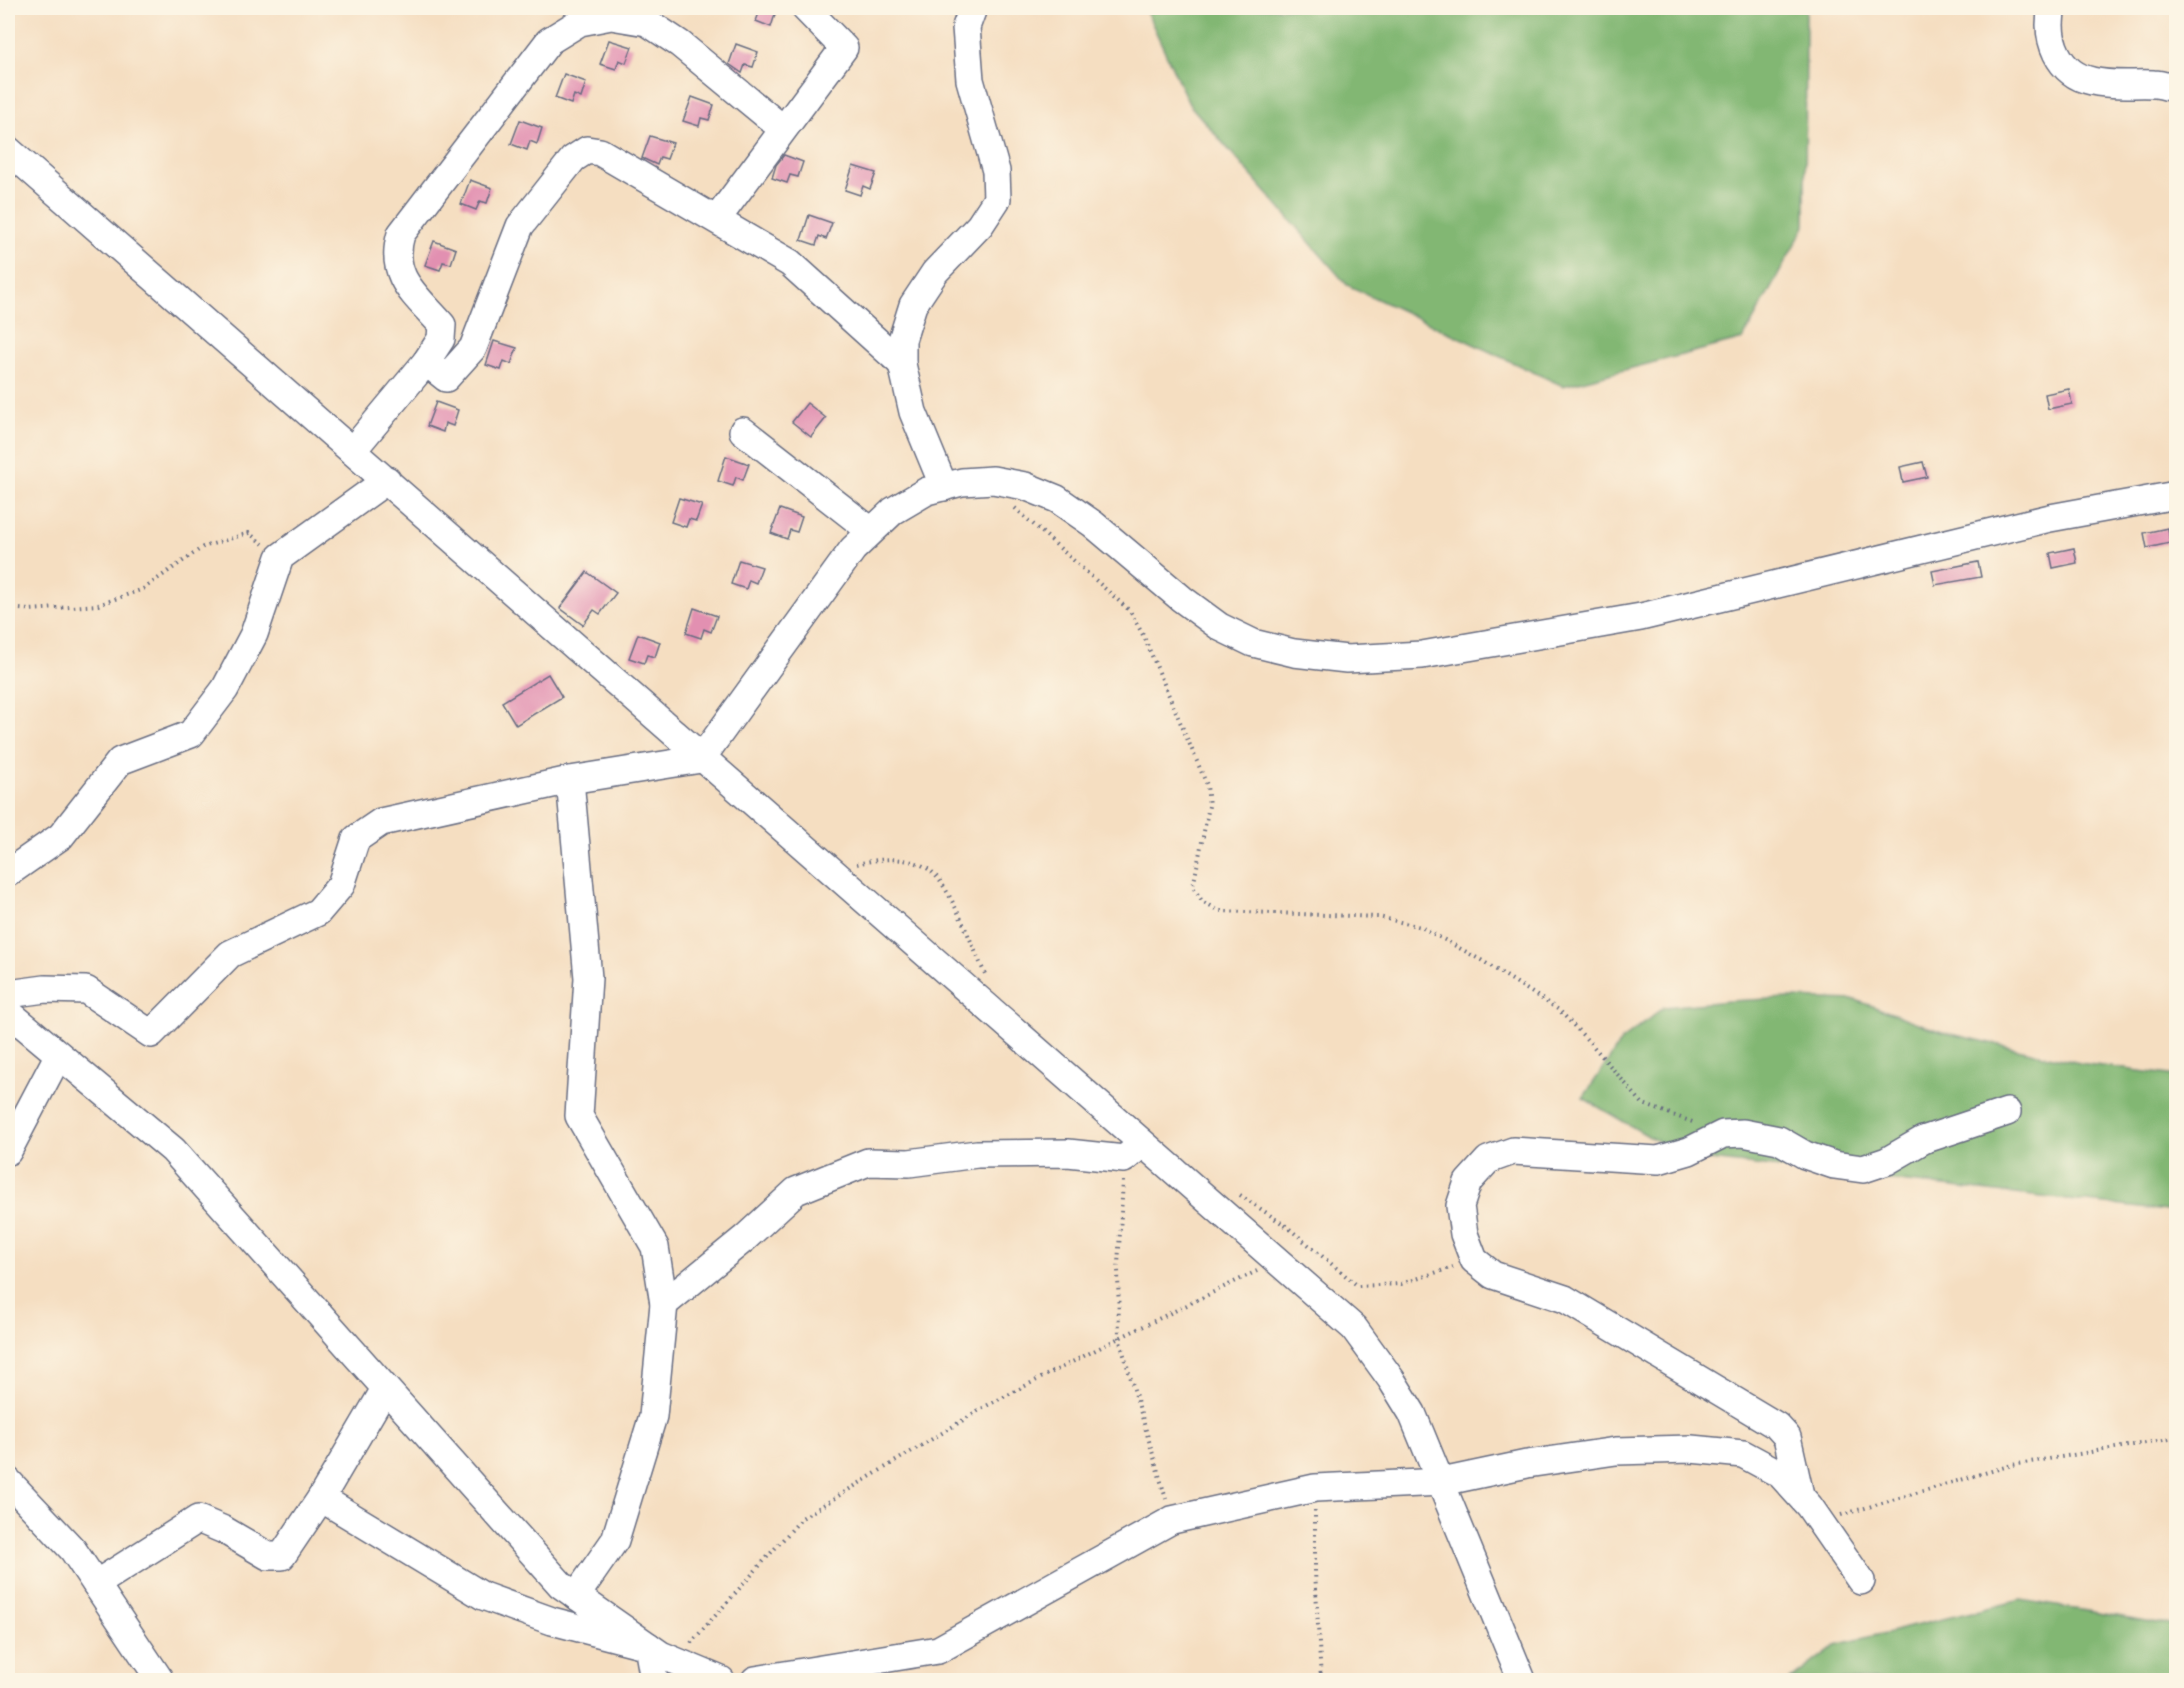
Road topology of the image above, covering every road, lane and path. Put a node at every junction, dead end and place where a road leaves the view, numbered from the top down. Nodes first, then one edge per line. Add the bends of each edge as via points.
1 (805, 8) edge
2 (973, 8) edge
3 (2052, 8) edge
4 (2176, 89) edge
5 (783, 129) junction
6 (8, 150) edge
7 (717, 219) junction
8 (426, 362) junction
9 (902, 364) junction
10 (743, 431) dead end
11 (352, 451) junction
12 (387, 480) junction
13 (993, 480) junction
14 (944, 487) junction
15 (2176, 495) edge
16 (871, 531) junction
17 (280, 557) junction
18 (8, 608) edge
19 (701, 759) junction
20 (570, 780) junction
21 (831, 872) junction
22 (8, 873) edge
23 (986, 976) dead end
24 (8, 994) edge
25 (8, 1012) edge
26 (58, 1056) junction
27 (2007, 1112) dead end
28 (1723, 1134) junction
29 (8, 1151) edge
30 (1133, 1152) junction
31 (1237, 1193) dead end
32 (1474, 1260) junction
33 (1277, 1262) junction
34 (664, 1304) junction
35 (1119, 1338) junction
36 (385, 1389) junction
37 (2176, 1438) edge
38 (8, 1481) edge
39 (1442, 1482) junction
40 (1315, 1488) junction
41 (1800, 1496) junction
42 (321, 1498) junction
43 (1172, 1520) junction
44 (1819, 1521) junction
45 (1861, 1581) dead end
46 (96, 1584) junction
47 (576, 1596) junction
48 (648, 1646) junction
49 (674, 1662) junction
50 (160, 1680) edge
51 (654, 1680) edge
52 (721, 1680) edge
53 (755, 1680) edge
54 (1321, 1680) edge
55 (1522, 1680) edge

1 - 5 street via 844,48
2 - 9 street via 966,27 970,80 996,171 996,199 980,225 935,272 913,305 902,340
3 - 4 street via 2049,26 2054,49 2059,59 2079,76 2092,81 2157,84
5 - 7 street
5 - 8 street via 680,44 647,22 611,16 580,22 549,41 401,234 396,251 404,281 441,325 441,339
6 - 11 street
7 - 8 street via 600,152 587,150 573,159 520,226 473,348 446,378
7 - 9 street via 789,263
8 - 11 street
9 - 14 street via 913,412
10 - 16 street
11 - 12 street
12 - 17 street
12 - 19 street
13 - 14 street
13 - 15 street via 1024,486 1057,499 1220,627 1253,643 1347,659 1422,655 1641,617 2050,518
13 - 28 path via 1005,500 1130,611 1144,636 1207,785 1209,806 1193,887 1202,901 1220,911 1379,917 1421,927 1559,1010 1642,1104
14 - 16 street via 927,491 893,511
16 - 19 street via 853,549
17 - 18 path via 249,533 203,547 143,589 98,605
17 - 22 street via 254,634 225,689 191,734 120,761 61,836
19 - 20 street
19 - 21 street
20 - 24 street via 381,822 356,839 341,885 318,912 230,954 151,1034 86,990 45,989
20 - 34 street via 588,978 579,1116 655,1247
21 - 23 path via 876,859 909,861 931,871 946,890
21 - 30 street
25 - 26 street
26 - 29 street
26 - 36 street via 173,1150
27 - 28 street via 1923,1140 1887,1161 1863,1169 1805,1155 1779,1140 1743,1133
28 - 32 street via 1689,1151 1658,1160 1513,1151 1488,1160 1468,1182 1460,1206 1464,1234
30 - 33 street
30 - 34 street via 977,1154 909,1162 868,1162 796,1191
30 - 35 path via 1118,1265
31 - 32 path via 1286,1226 1358,1286 1401,1284
32 - 41 street via 1493,1275 1565,1299 1777,1426 1787,1437
33 - 35 path
33 - 39 street via 1354,1328 1374,1354 1412,1413
34 - 47 street via 653,1416 615,1540
35 - 43 path
35 - 49 path via 988,1405 802,1518
36 - 42 street
36 - 47 street via 561,1586
37 - 44 path via 2012,1466
38 - 46 street via 73,1550
39 - 40 street
39 - 41 street via 1616,1451 1691,1449 1743,1454 1780,1474
39 - 55 street
40 - 43 street
40 - 54 path
41 - 44 street
42 - 46 street via 282,1556 268,1556 198,1519
42 - 48 street via 483,1596 552,1621
43 - 53 street via 938,1650
44 - 45 street
46 - 50 street
47 - 48 street
48 - 49 street
48 - 51 street
49 - 52 street

